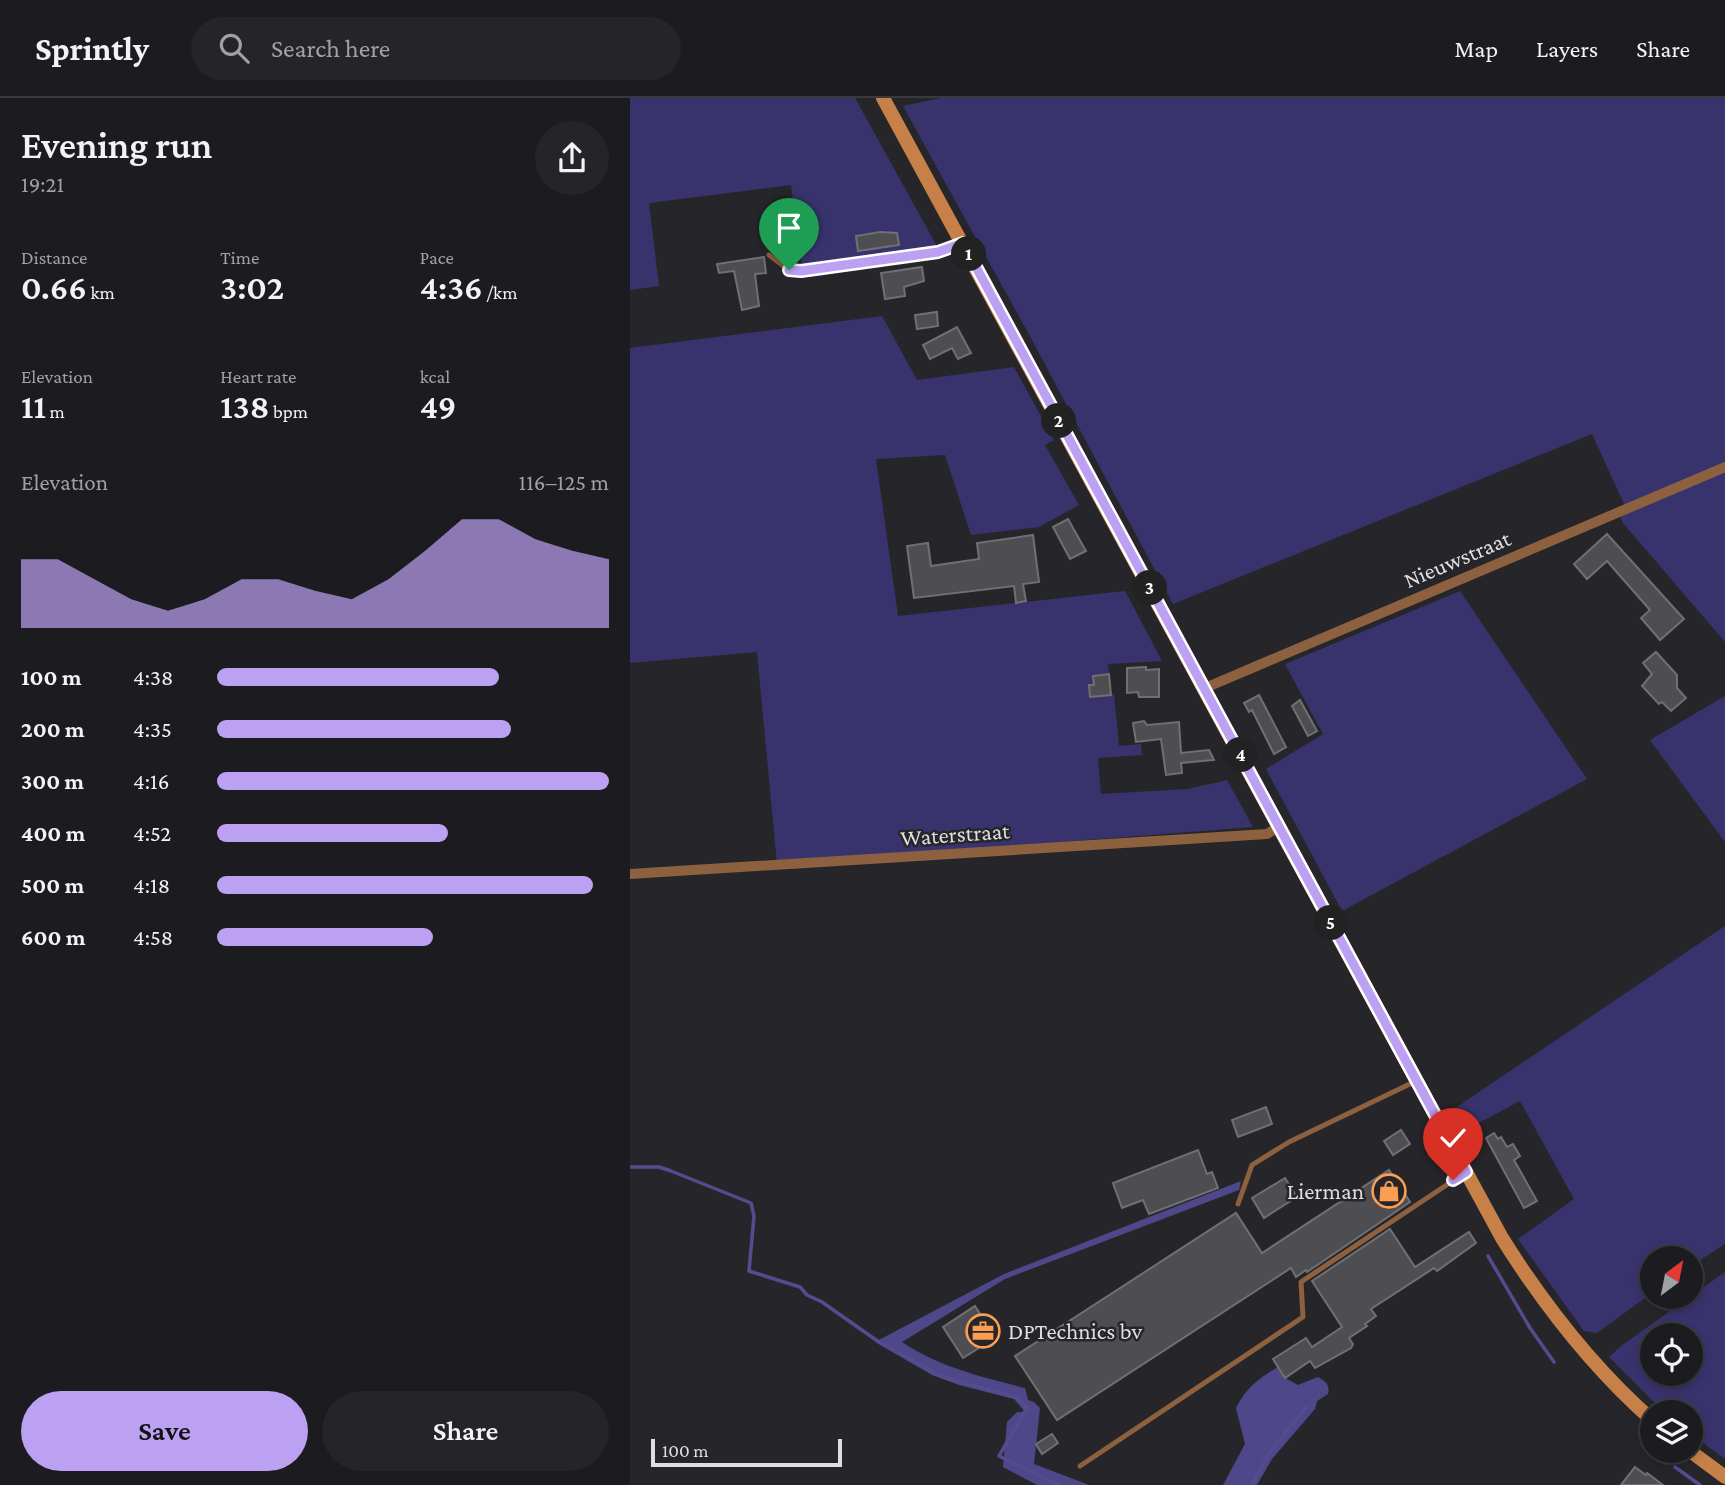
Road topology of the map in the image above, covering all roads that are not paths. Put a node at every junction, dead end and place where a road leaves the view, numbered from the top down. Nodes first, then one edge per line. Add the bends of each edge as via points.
1 (883, 98) edge
2 (963, 243) junction
3 (769, 255) dead end
4 (1725, 467) edge
5 (1205, 688) junction
6 (1280, 827) junction
7 (630, 874) edge
8 (1417, 1081) junction
9 (1466, 1172) junction
10 (1238, 1204) dead end
11 (1640, 1408) edge
12 (1703, 1461) edge
13 (1080, 1466) dead end
14 (1725, 1477) edge

1 - 2 street
2 - 3 lane via 938,252 801,271 789,270
2 - 5 street
4 - 5 street, Nieuwstraat
5 - 6 street
6 - 7 street, Waterstraat via 1267,834
6 - 8 street
8 - 9 street
8 - 10 lane via 1289,1142 1252,1165
9 - 11 street via 1518,1263 1565,1329
9 - 13 lane via 1301,1282 1303,1317
12 - 14 street

